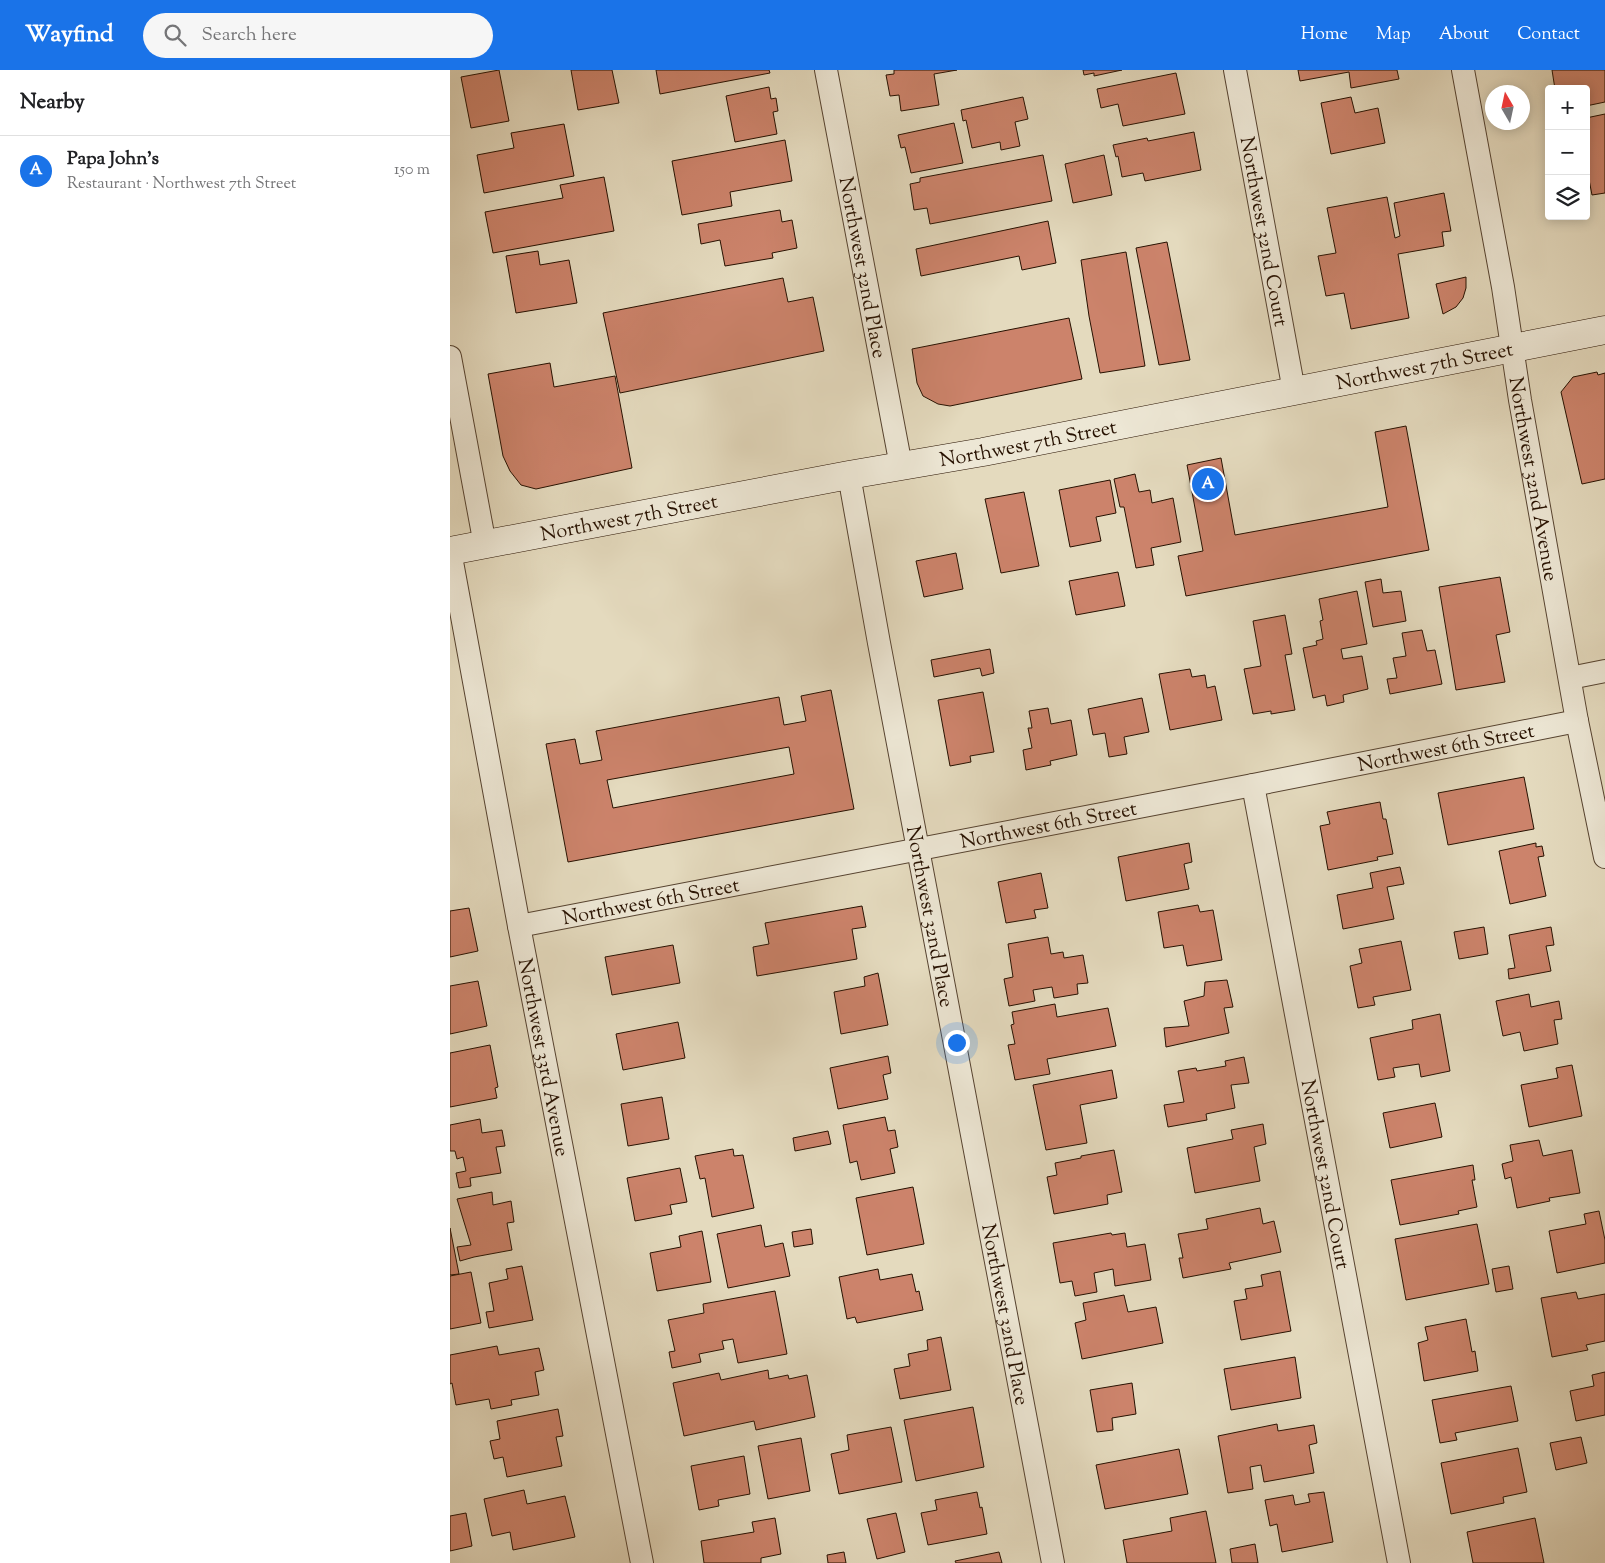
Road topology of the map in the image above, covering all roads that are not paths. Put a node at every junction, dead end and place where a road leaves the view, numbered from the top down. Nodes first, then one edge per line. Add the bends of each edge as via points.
1 (826, 70) edge
2 (1235, 70) edge
3 (1463, 70) edge
4 (1605, 330) edge
5 (1512, 347) junction
6 (450, 357) edge
7 (1294, 391) junction
8 (901, 466) junction
9 (849, 476) junction
10 (485, 544) junction
11 (450, 551) edge
12 (1605, 671) edge
13 (1570, 678) junction
14 (1577, 721) junction
15 (1253, 786) junction
16 (918, 849) junction
17 (1605, 856) edge
18 (519, 926) junction
19 (642, 1563) edge
20 (1053, 1563) edge
21 (1399, 1563) edge

1 - 8 street, Northwest 32nd Place
2 - 7 street, Northwest 32nd Court
3 - 5 street, Northwest 32nd Avenue
4 - 5 main road, Northwest 7th Street
5 - 7 main road, Northwest 7th Street
5 - 13 street, Northwest 32nd Avenue
6 - 10 street
7 - 8 main road, Northwest 7th Street
8 - 9 main road, Northwest 7th Street
9 - 10 main road, Northwest 7th Street
9 - 16 street, Northwest 32nd Place
10 - 11 main road, Northwest 7th Street
11 - 18 street, Northwest 33rd Avenue
12 - 13 street
13 - 14 street, Northwest 32nd Avenue
14 - 15 street, Northwest 6th Street
14 - 17 street, Northwest 32nd Avenue
15 - 16 street, Northwest 6th Street
15 - 21 street, Northwest 32nd Court
16 - 18 street, Northwest 6th Street
16 - 20 street, Northwest 32nd Place
18 - 19 street, Northwest 33rd Avenue

